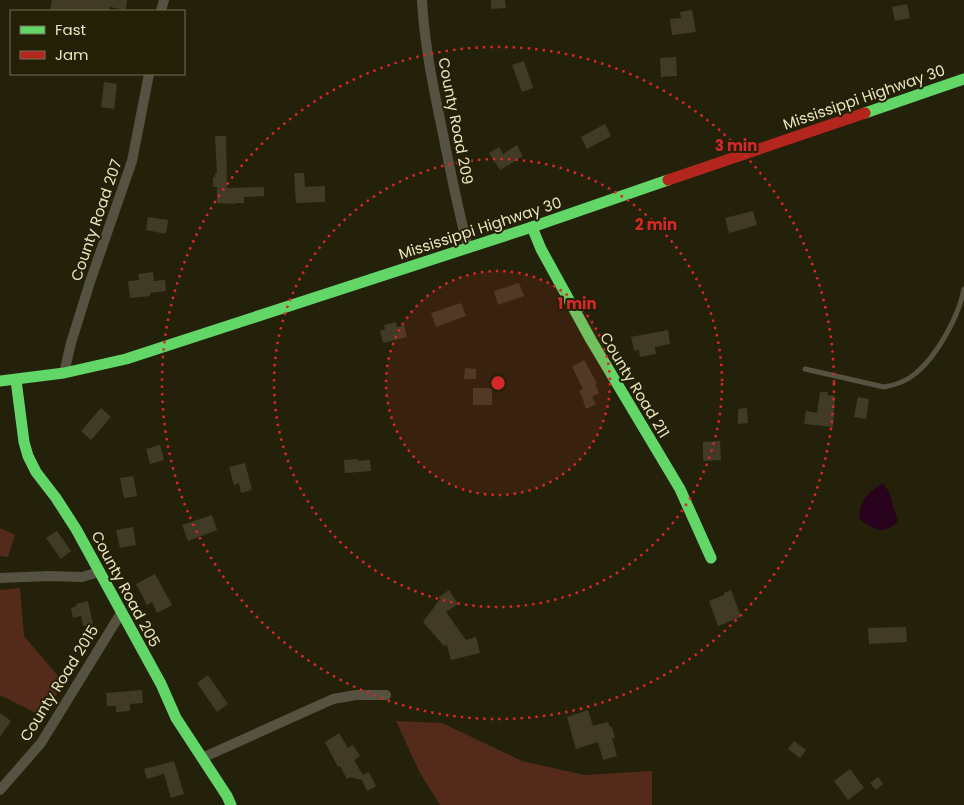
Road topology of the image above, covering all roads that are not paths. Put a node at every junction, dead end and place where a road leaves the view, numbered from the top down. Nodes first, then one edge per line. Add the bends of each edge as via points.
1 (422, 0) edge
2 (149, 75) edge
3 (964, 79) edge
4 (532, 227) junction
5 (468, 247) junction
6 (964, 290) edge
7 (805, 369) dead end
8 (64, 373) junction
9 (16, 380) junction
10 (0, 381) edge
11 (711, 558) dead end
12 (99, 572) junction
13 (0, 578) edge
14 (121, 613) junction
15 (386, 695) dead end
16 (202, 758) junction
17 (0, 790) edge
18 (231, 805) edge

1 - 5 street, County Road 209 via 432,78
2 - 8 street, County Road 207 via 132,160 90,282
3 - 4 main road, Mississippi Highway 30
4 - 5 main road, Mississippi Highway 30
4 - 11 main road, County Road 211 via 591,340 680,489
5 - 8 main road, Mississippi Highway 30 via 126,359
6 - 7 lane via 951,324 927,364 897,384 884,387
8 - 9 main road, Mississippi Highway 30
9 - 10 main road, Mississippi Highway 30
9 - 12 main road, County Road 205 via 28,456 76,529
12 - 13 street via 82,577
12 - 14 main road, County Road 205
14 - 16 main road, County Road 205 via 176,718
14 - 17 street, County Road 2015 via 41,743
15 - 16 street via 333,699
16 - 18 main road, County Road 205

